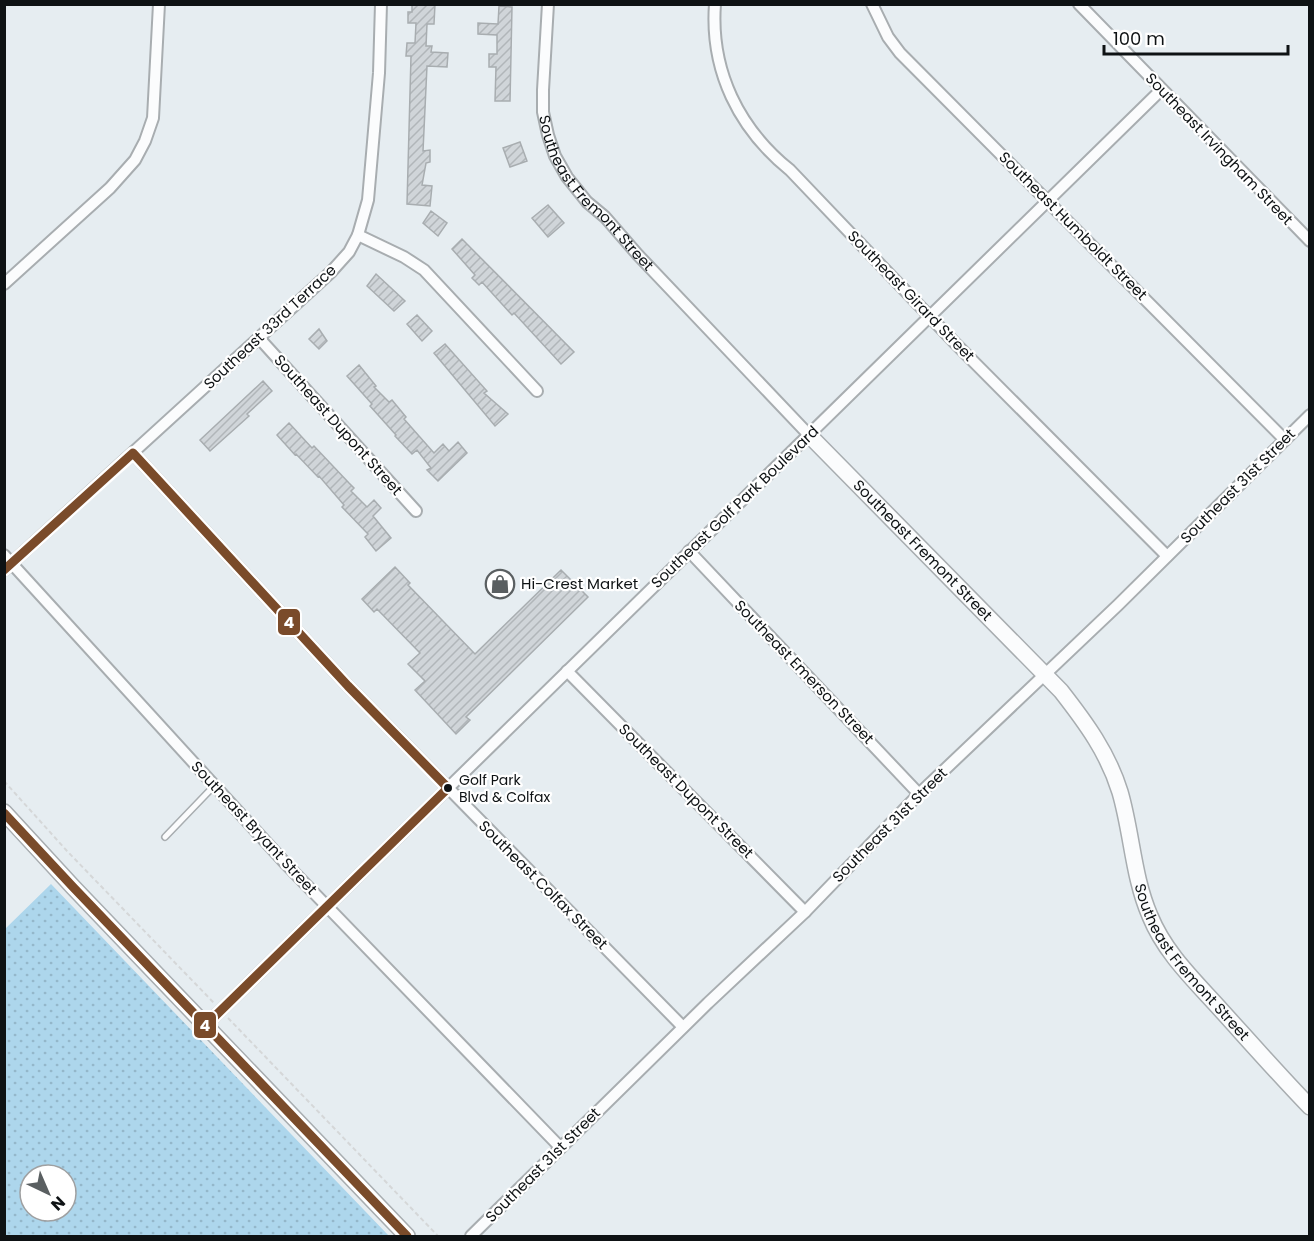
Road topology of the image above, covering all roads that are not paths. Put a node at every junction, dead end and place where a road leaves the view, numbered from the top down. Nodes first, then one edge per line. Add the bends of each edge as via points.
1 (159, 4) edge
2 (381, 4) edge
3 (548, 4) edge
4 (715, 4) edge
5 (872, 4) edge
6 (1079, 4) edge
7 (1161, 90) junction
8 (1047, 200) junction
9 (358, 235) junction
10 (1310, 241) edge
11 (4, 284) edge
12 (929, 315) junction
13 (259, 338) junction
14 (537, 391) dead end
15 (1310, 415) edge
16 (809, 435) junction
17 (1285, 440) junction
18 (134, 453) junction
19 (416, 511) dead end
20 (688, 551) junction
21 (1167, 556) junction
22 (7, 563) edge
23 (567, 671) junction
24 (1045, 675) junction
25 (214, 786) junction
26 (448, 788) junction
27 (920, 794) junction
28 (4, 812) edge
29 (165, 837) dead end
30 (327, 906) junction
31 (804, 912) junction
32 (206, 1025) junction
33 (683, 1027) junction
34 (1310, 1107) edge
35 (560, 1147) junction
36 (407, 1236) edge
37 (471, 1236) edge

1 - 11 street via 153,118 146,141 110,188
2 - 9 street, Southeast 33rd Terrace via 368,200
3 - 16 street, Southeast Fremont Street via 543,112 555,156 567,177
4 - 12 street, Southeast Girard Street via 720,66 745,123
5 - 8 street, Southeast Humboldt Street via 900,53
6 - 7 street, Southeast Irvingham Street
7 - 8 street, Southeast Golf Park Boulevard
7 - 10 street, Southeast Irvingham Street
8 - 12 street, Southeast Golf Park Boulevard
8 - 17 street, Southeast Humboldt Street
9 - 13 street, Southeast 33rd Terrace via 343,260
9 - 14 street via 424,270
12 - 16 street, Southeast Golf Park Boulevard
12 - 21 street, Southeast Girard Street
13 - 18 street, Southeast 33rd Terrace
13 - 19 street, Southeast Dupont Street
15 - 17 street, Southeast 31st Street
16 - 20 street, Southeast Golf Park Boulevard
16 - 24 street, Southeast Fremont Street
17 - 21 street, Southeast 31st Street
18 - 22 street, Southeast 33rd Terrace
18 - 26 street, Southeast Colfax Street via 348,686
20 - 23 street, Southeast Golf Park Boulevard
20 - 27 street, Southeast Emerson Street
21 - 24 street, Southeast 31st Street
22 - 25 street, Southeast Bryant Street
23 - 26 street, Southeast Golf Park Boulevard
23 - 31 street, Southeast Dupont Street
24 - 27 street, Southeast 31st Street
24 - 34 street, Southeast Fremont Street via 1076,710 1112,768 1137,876 1150,916 1172,955
25 - 29 lane
25 - 30 street, Southeast Bryant Street
26 - 30 street, Southeast Golf Park Boulevard
26 - 33 street, Southeast Colfax Street
27 - 31 street, Southeast 31st Street
28 - 32 street
30 - 32 street, Southeast Golf Park Boulevard
30 - 35 street, Southeast Bryant Street
31 - 33 street, Southeast 31st Street
32 - 36 street
33 - 35 street, Southeast 31st Street
35 - 37 street, Southeast 31st Street

